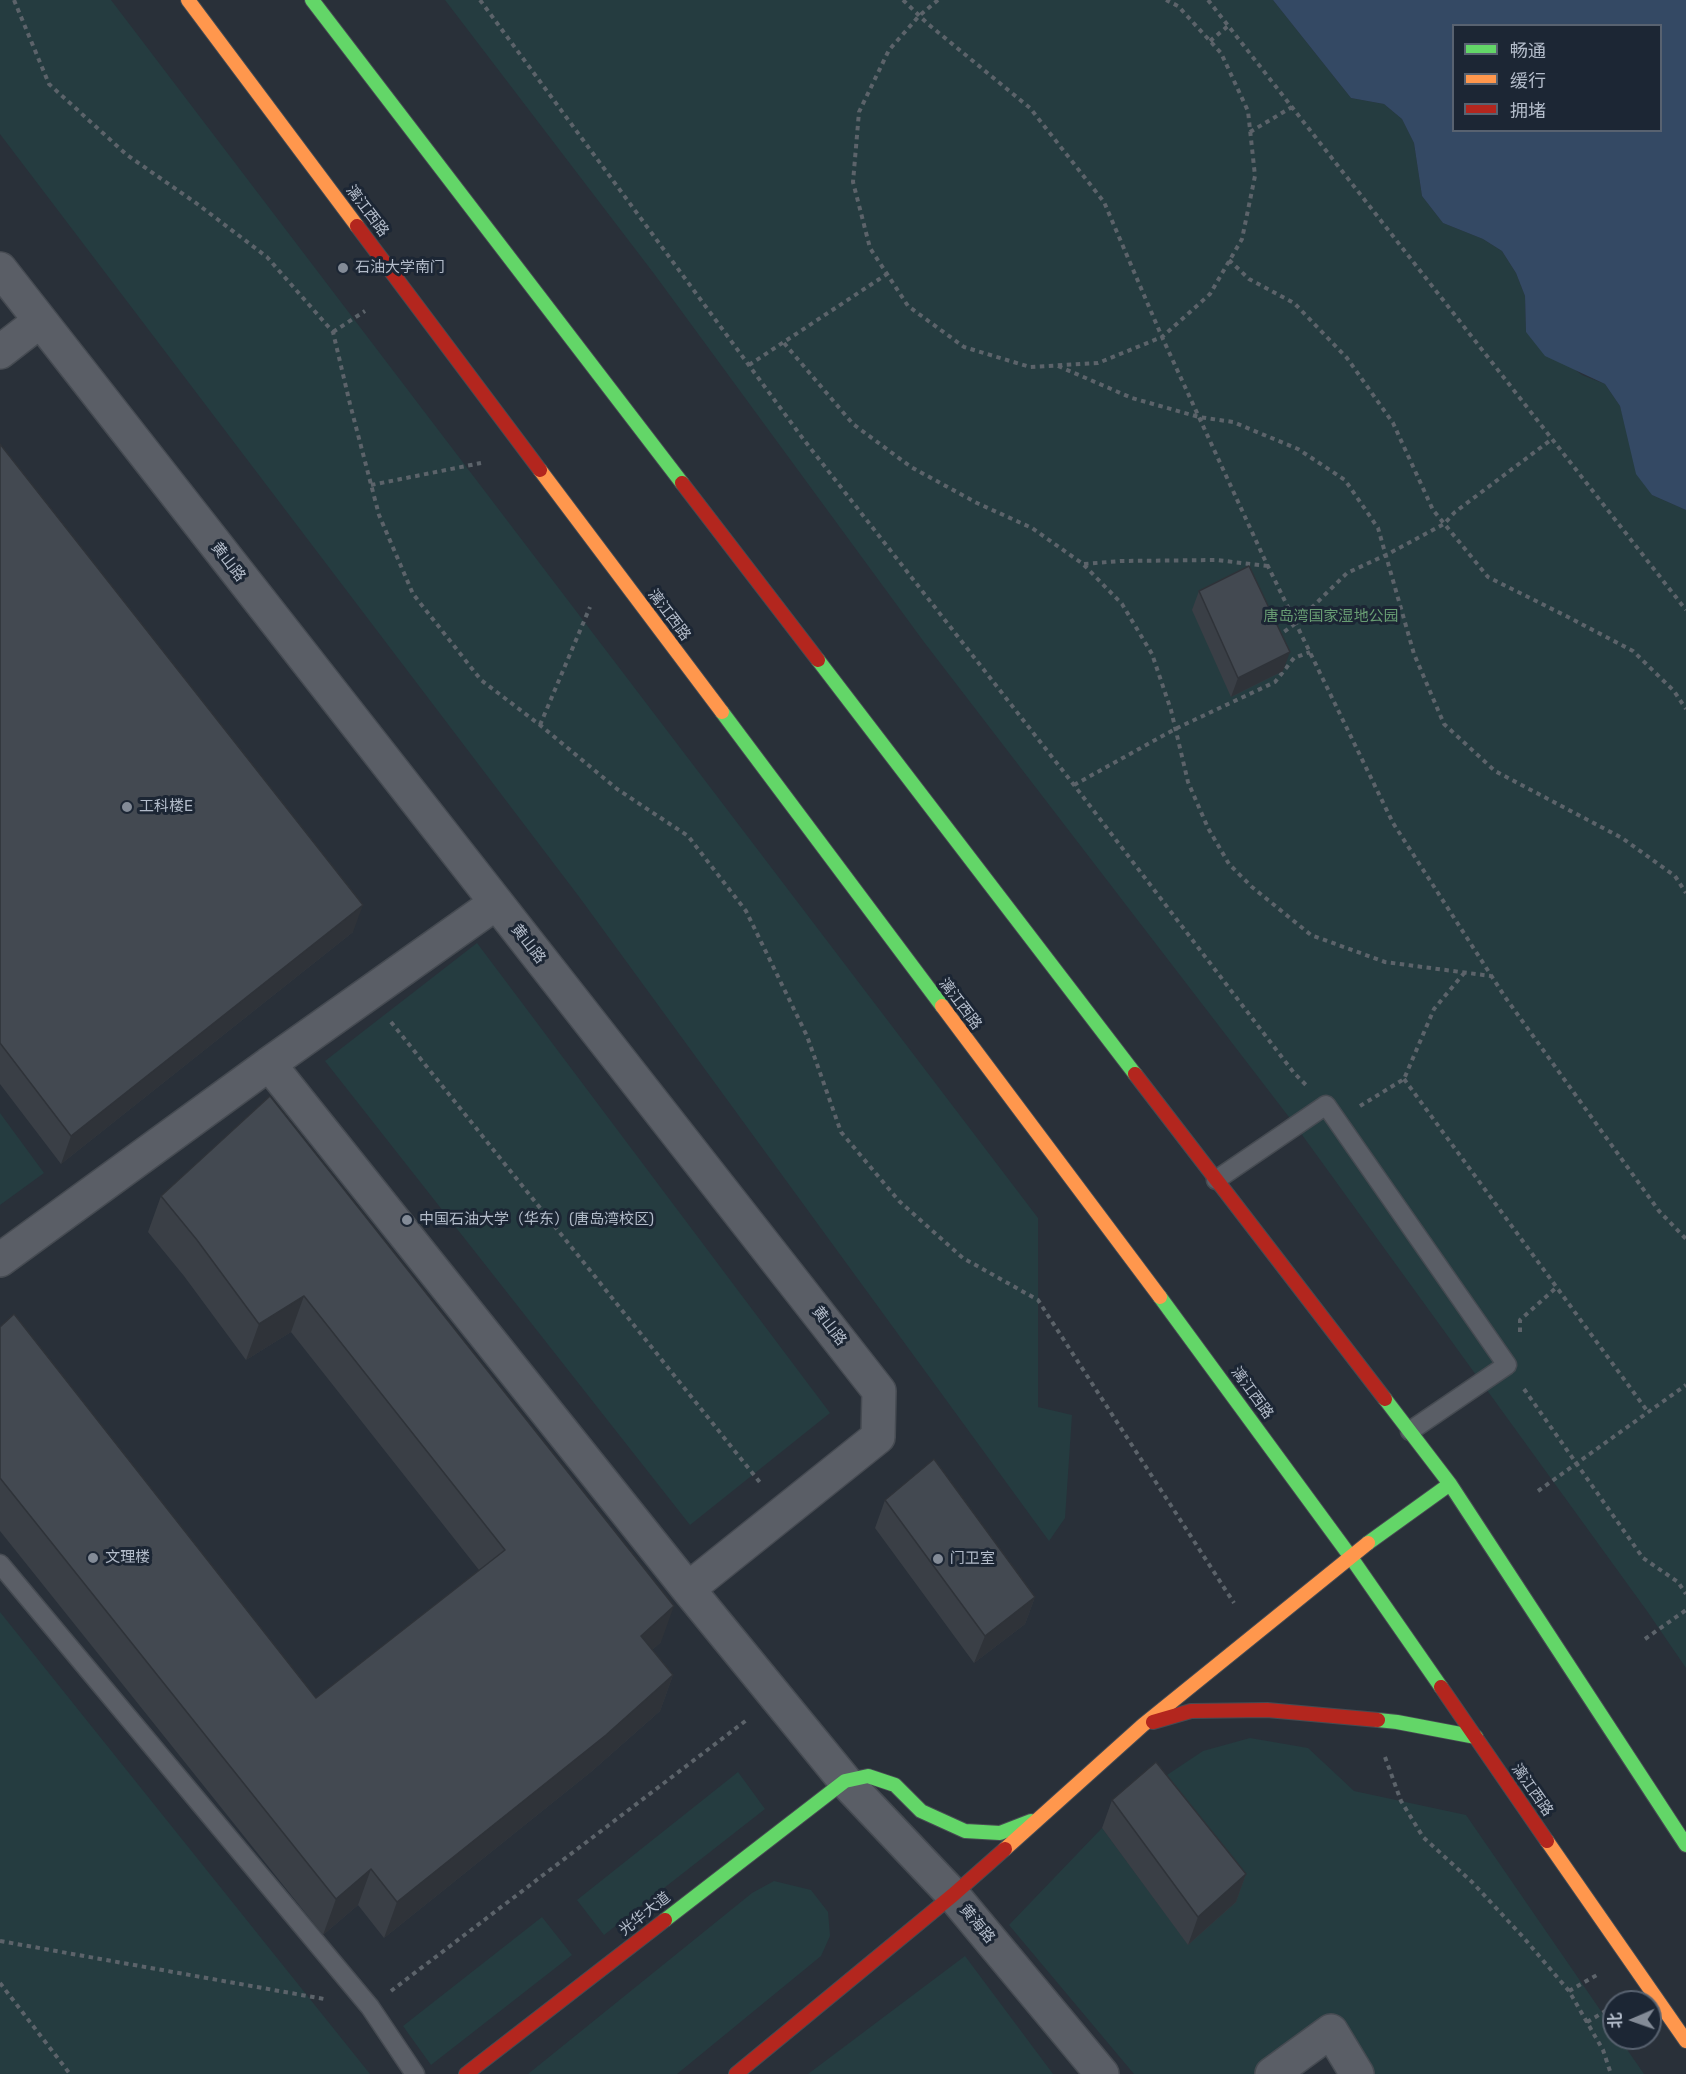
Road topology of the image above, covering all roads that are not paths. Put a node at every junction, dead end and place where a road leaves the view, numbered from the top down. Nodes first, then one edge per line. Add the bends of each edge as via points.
1 (188, 0) edge
2 (312, 0) edge
3 (0, 268) edge
4 (40, 321) junction
5 (0, 352) edge
6 (496, 903) junction
7 (269, 1064) junction
8 (1216, 1179) junction
9 (0, 1259) edge
10 (1410, 1431) junction
11 (1450, 1484) junction
12 (1350, 1556) junction
13 (0, 1564) edge
14 (688, 1589) junction
15 (1143, 1725) junction
16 (1476, 1737) junction
17 (844, 1781) junction
18 (1040, 1818) junction
19 (1686, 1845) edge
20 (953, 1895) junction
21 (1686, 2042) edge
22 (415, 2074) edge
23 (466, 2074) edge
24 (736, 2074) edge
25 (1101, 2074) edge
26 (1272, 2074) edge
27 (1357, 2074) edge

1 - 12 main road, 漓江西路
2 - 8 main road
3 - 4 street, 黄山路
4 - 5 street
4 - 6 street, 黄山路
6 - 7 street
6 - 14 street, 黄山路 via 879,1391 878,1437
7 - 9 street
7 - 14 street, 黄海路
8 - 10 main road
8 - 10 lane via 1326,1105 1507,1365
10 - 11 main road
11 - 12 main road
11 - 19 main road
12 - 15 main road
12 - 16 main road, 漓江西路
13 - 22 lane via 370,2007
14 - 17 street, 黄海路
15 - 16 main road via 1191,1711 1268,1710 1398,1722
15 - 18 main road
16 - 21 main road, 漓江西路
17 - 18 main road via 868,1776 895,1785 921,1811 965,1831 1000,1833
17 - 20 street, 黄海路
17 - 23 main road, 光华大道
18 - 20 main road
20 - 24 main road
20 - 25 street, 黄海路
26 - 27 street via 1332,2031

